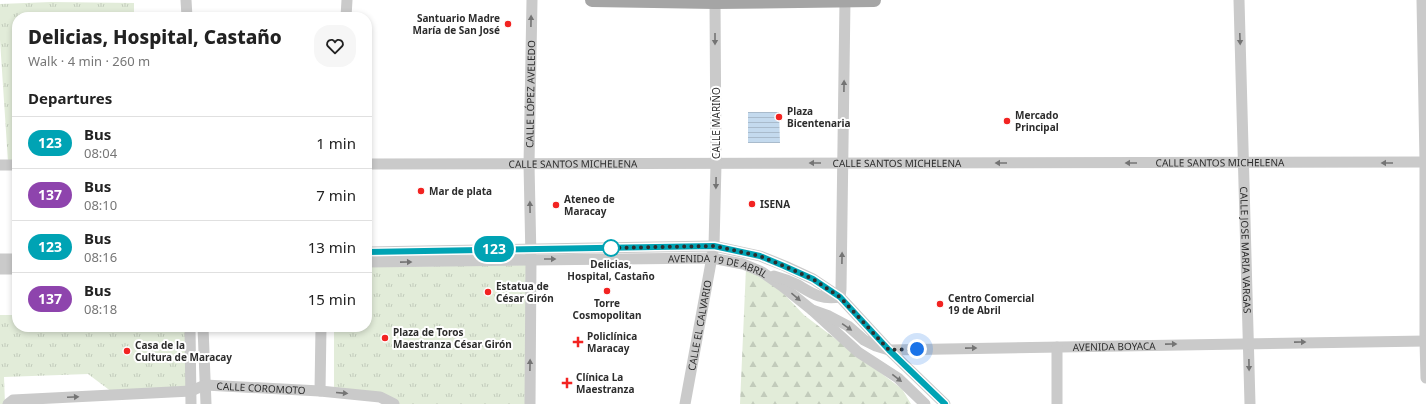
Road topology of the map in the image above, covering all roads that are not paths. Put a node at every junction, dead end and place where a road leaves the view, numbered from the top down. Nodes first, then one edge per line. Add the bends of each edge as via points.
1 (186, 0) edge
2 (347, 0) edge
3 (532, 0) edge
4 (592, 0) edge
5 (845, 0) edge
6 (874, 0) edge
7 (1239, 0) edge
8 (1422, 0) edge
9 (715, 1) edge
10 (187, 12) edge
11 (346, 12) edge
12 (1426, 162) edge
13 (843, 163) junction
14 (1244, 163) junction
15 (372, 164) edge
16 (529, 164) junction
17 (716, 164) junction
18 (0, 165) edge
19 (12, 165) edge
20 (714, 246) junction
21 (372, 252) edge
22 (530, 254) junction
23 (712, 258) junction
24 (0, 259) edge
25 (12, 259) edge
26 (372, 262) edge
27 (0, 269) edge
28 (12, 269) edge
29 (762, 272) junction
30 (840, 297) junction
31 (812, 310) junction
32 (190, 332) edge
33 (203, 332) edge
34 (321, 332) edge
35 (1425, 341) edge
36 (1248, 343) junction
37 (1056, 346) junction
38 (889, 350) junction
39 (1426, 378) edge
40 (205, 385) junction
41 (191, 391) junction
42 (320, 391) junction
43 (8, 404) edge
44 (192, 404) edge
45 (206, 404) edge
46 (394, 404) edge
47 (530, 404) edge
48 (685, 404) edge
49 (925, 404) edge
50 (945, 404) edge
51 (1057, 404) edge
52 (1250, 404) edge

1 - 10 street
2 - 11 street
16 -> 3 street, CALLE LÓPEZ AVELEDO
4 - 9 main road
5 - 6 main road
5 - 9 main road
13 -> 5 street
7 -> 14 street, CALLE JOSE MARIA VARGAS
8 - 12 street
9 -> 17 street, CALLE MARIÑO
12 -> 14 street, CALLE SANTOS MICHELENA
12 - 35 street
14 -> 13 street, CALLE SANTOS MICHELENA
13 -> 17 street, CALLE SANTOS MICHELENA
30 -> 13 street
14 - 36 street, CALLE JOSE MARIA VARGAS
15 - 16 street, CALLE SANTOS MICHELENA
16 - 17 street, CALLE SANTOS MICHELENA
22 -> 16 street, CALLE LÓPEZ AVELEDO
17 -> 20 street, CALLE MARIÑO
18 - 19 street
20 - 22 street, AVENIDA 19 DE ABRIL
20 - 23 street, CALLE EL CALVARIO
20 - 30 street, AVENIDA 19 DE ABRIL via 760,256 813,279
21 - 22 street, AVENIDA 19 DE ABRIL
22 -> 23 street, AVENIDA 19 DE ABRIL
26 -> 22 street, AVENIDA 19 DE ABRIL
47 -> 22 street, CALLE LÓPEZ AVELEDO
23 - 29 street, AVENIDA 19 DE ABRIL via 743,264
23 - 48 street, CALLE EL CALVARIO
24 - 25 street
27 - 28 street
29 - 30 street via 785,279 824,298
29 -> 31 street, AVENIDA 19 DE ABRIL
30 - 38 street, AVENIDA 19 DE ABRIL
31 -> 38 street, AVENIDA BOYACA via 848,326 864,340
31 -> 49 street, AVENIDA 19 DE ABRIL via 858,352 898,378
32 - 41 street
33 - 40 street
34 - 42 street
36 -> 35 street, AVENIDA BOYACA
35 - 39 street
37 -> 36 street, AVENIDA BOYACA
36 -> 52 street, CALLE JOSE MARIA VARGAS
38 -> 37 street, AVENIDA BOYACA
37 - 51 street
38 - 50 street, AVENIDA 19 DE ABRIL
40 - 41 street, CALLE COROMOTO
40 - 42 street, CALLE COROMOTO
40 - 45 street
43 -> 41 street, CALLE COROMOTO via 13,400
41 - 44 street
42 -> 46 street, CALLE COROMOTO via 380,397

